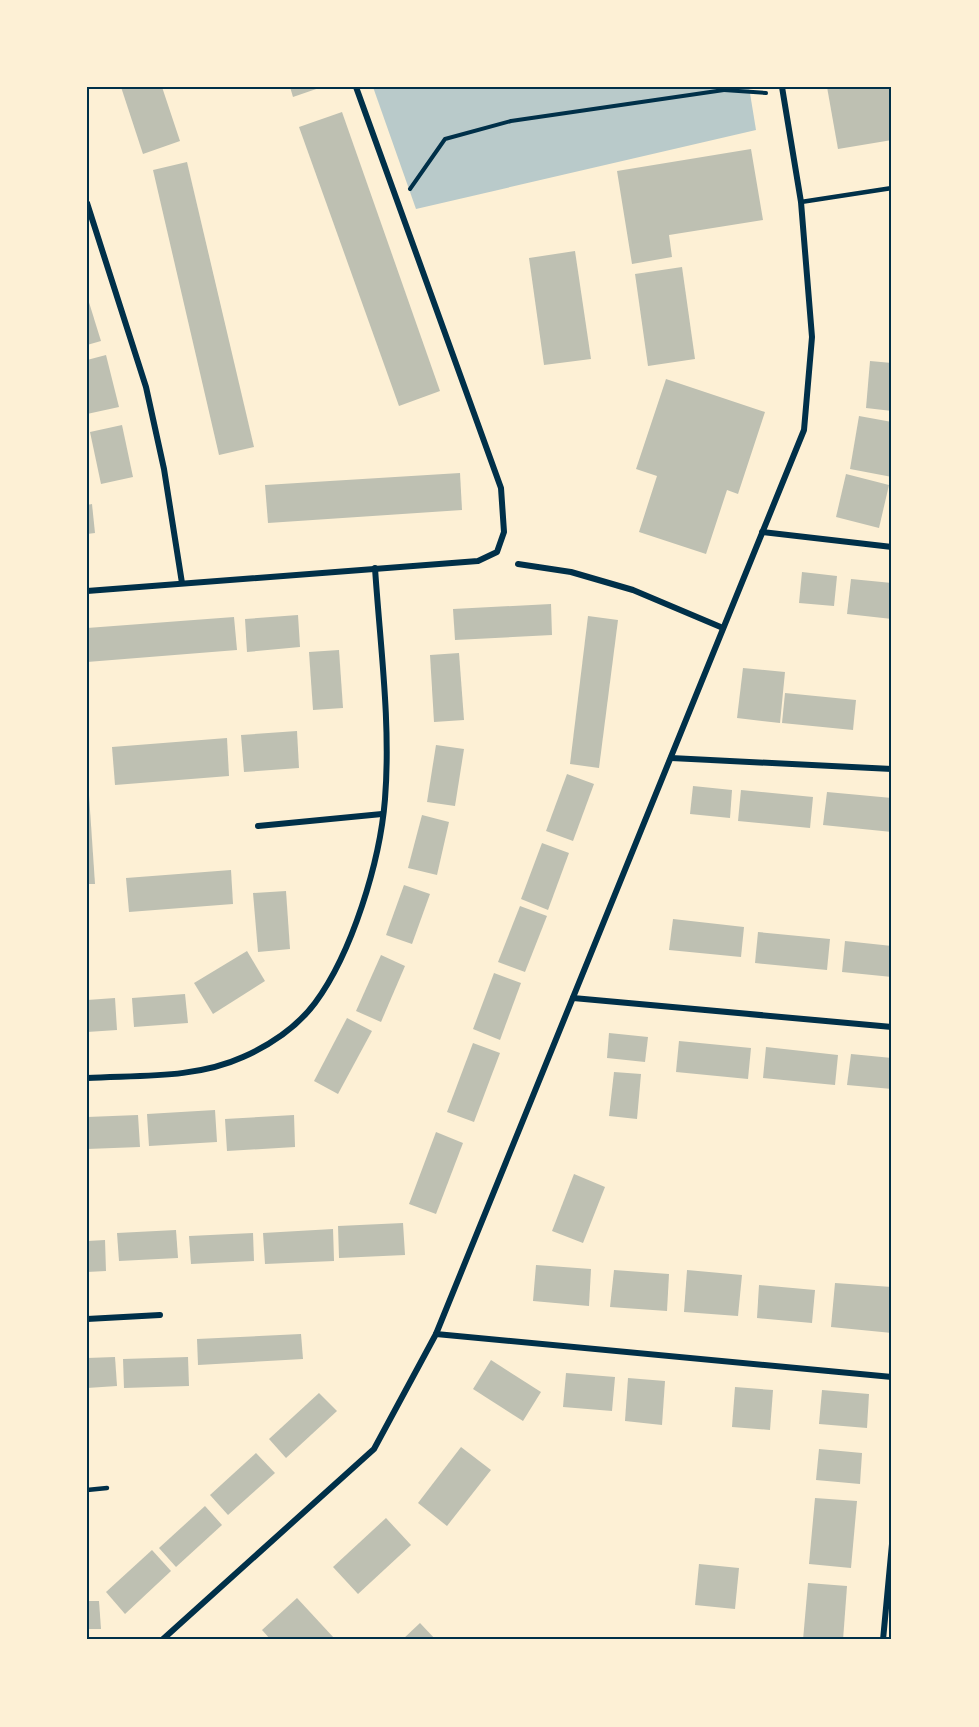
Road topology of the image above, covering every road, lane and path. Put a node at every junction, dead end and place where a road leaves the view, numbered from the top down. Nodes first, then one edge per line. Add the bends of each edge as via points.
1 (356, 87) edge
2 (724, 88) edge
3 (782, 91) edge
4 (892, 188) edge
5 (801, 202) junction
6 (87, 203) edge
7 (398, 206) junction
8 (762, 532) junction
9 (892, 547) edge
10 (518, 564) dead end
11 (375, 568) junction
12 (182, 583) junction
13 (87, 591) edge
14 (723, 628) junction
15 (671, 758) junction
16 (892, 769) edge
17 (382, 814) junction
18 (258, 826) dead end
19 (573, 998) junction
20 (892, 1027) edge
21 (87, 1078) edge
22 (160, 1315) dead end
23 (87, 1319) edge
24 (436, 1334) junction
25 (892, 1377) edge
26 (107, 1488) dead end
27 (87, 1490) edge
28 (892, 1544) edge
29 (162, 1640) edge
30 (883, 1640) edge

1 - 7 street
2 - 3 path
2 - 7 path via 511,121 445,139
3 - 5 street
4 - 5 lane
5 - 8 street via 812,338 804,430
6 - 12 street via 146,387
7 - 11 street via 501,488 504,531 496,552 478,561
8 - 9 street
8 - 14 street
10 - 14 street via 570,572 633,590
11 - 12 street
11 - 17 street via 386,741
12 - 13 street
14 - 15 street
15 - 16 street
15 - 19 street
17 - 18 street
17 - 21 street via 362,904 346,944 314,1004 292,1028 244,1057 217,1067
19 - 20 street
19 - 24 street
22 - 23 street
24 - 25 street
24 - 29 street via 374,1449
26 - 27 lane
28 - 30 street

